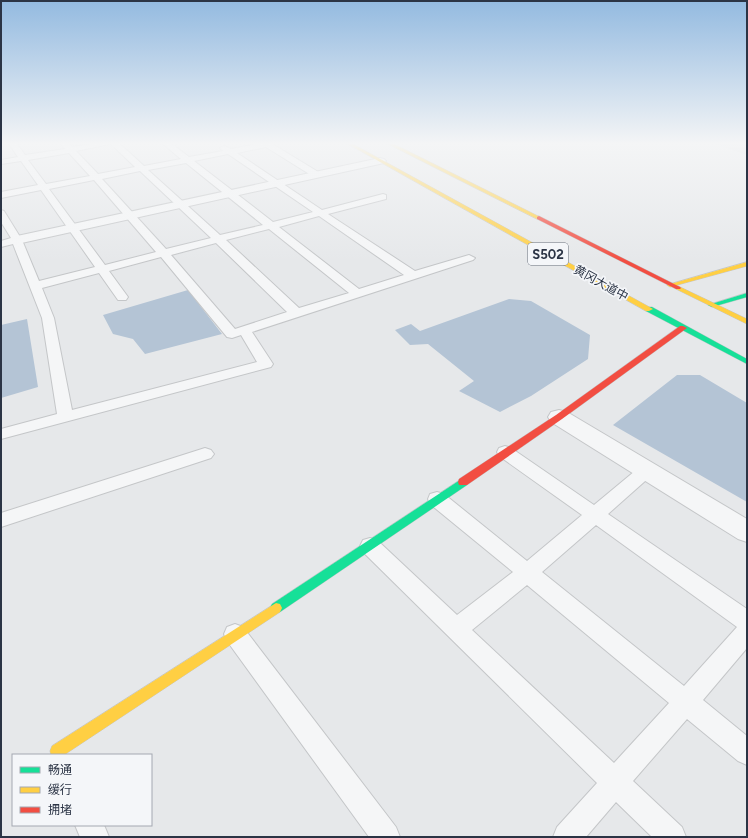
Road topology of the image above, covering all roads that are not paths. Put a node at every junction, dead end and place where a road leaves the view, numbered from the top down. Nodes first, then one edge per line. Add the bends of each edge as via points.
1 (41, 183) edge
2 (64, 183) edge
3 (102, 183) edge
4 (158, 183) edge
5 (217, 183) edge
6 (281, 183) edge
7 (421, 183) edge
8 (468, 183) edge
9 (277, 184) junction
10 (44, 187) junction
11 (231, 194) junction
12 (1, 195) edge
13 (383, 197) dead end
14 (181, 204) junction
15 (1, 213) edge
16 (321, 213) junction
17 (131, 215) junction
18 (272, 226) junction
19 (74, 228) junction
20 (218, 239) junction
21 (17, 240) junction
22 (1, 244) edge
23 (163, 253) junction
24 (469, 258) dead end
25 (747, 264) edge
26 (102, 269) junction
27 (414, 276) junction
28 (670, 285) junction
29 (35, 286) junction
30 (358, 294) junction
31 (747, 295) edge
32 (122, 297) dead end
33 (712, 306) junction
34 (699, 311) dead end
35 (296, 313) junction
36 (685, 316) dead end
37 (672, 322) junction
38 (747, 322) edge
39 (683, 328) junction
40 (244, 330) junction
41 (747, 362) edge
42 (559, 417) junction
43 (66, 418) junction
44 (1, 434) edge
45 (505, 452) junction
46 (205, 454) dead end
47 (646, 470) junction
48 (437, 499) junction
49 (596, 515) junction
50 (1, 520) edge
51 (747, 532) edge
52 (370, 546) junction
53 (527, 573) junction
54 (747, 621) edge
55 (456, 629) junction
56 (747, 632) edge
57 (235, 634) junction
58 (686, 702) junction
59 (747, 752) edge
60 (58, 753) edge
61 (614, 782) junction
62 (89, 826) edge
63 (94, 837) edge
64 (386, 837) edge
65 (568, 837) edge
66 (672, 837) edge

1 - 10 lane
2 - 10 lane
3 - 17 lane
4 - 14 lane
5 - 11 lane
6 - 9 street
7 - 37 main road, 黄冈大道中 / S502
8 - 28 main road, S502
9 - 11 street
9 - 16 lane
10 - 12 lane
10 - 19 lane
11 - 14 street
11 - 18 lane
13 - 16 lane
14 - 17 street
14 - 20 lane
15 - 21 lane
16 - 18 lane
16 - 27 lane
17 - 19 street
17 - 23 lane
18 - 20 lane
18 - 30 lane
19 - 21 street
19 - 26 lane
20 - 23 lane
20 - 35 lane
21 - 22 lane
21 - 29 lane
23 - 26 lane
23 - 40 lane via 232,334
24 - 27 lane
25 - 28 main road
26 - 29 lane
26 - 32 lane
27 - 30 lane
28 - 33 main road, S502
29 - 43 lane via 48,318
30 - 35 lane
31 - 33 main road
33 - 34 main road
33 - 38 main road, S502
35 - 40 lane
36 - 37 main road
37 - 39 main road, 黄冈大道中 / S502
39 - 41 main road, 黄冈大道中 / S502
39 - 42 main road
40 - 43 lane via 266,364
42 - 45 main road
42 - 47 street
43 - 44 lane
45 - 48 main road
45 - 49 lane
46 - 50 lane
47 - 49 lane
47 - 51 street
48 - 52 main road
48 - 53 lane
49 - 53 lane
49 - 54 lane
52 - 55 lane
52 - 57 main road
53 - 55 lane
53 - 58 lane
55 - 61 lane
56 - 58 lane
57 - 60 main road
57 - 64 lane
58 - 59 lane
58 - 61 lane
61 - 65 lane
61 - 66 lane
62 - 63 lane

